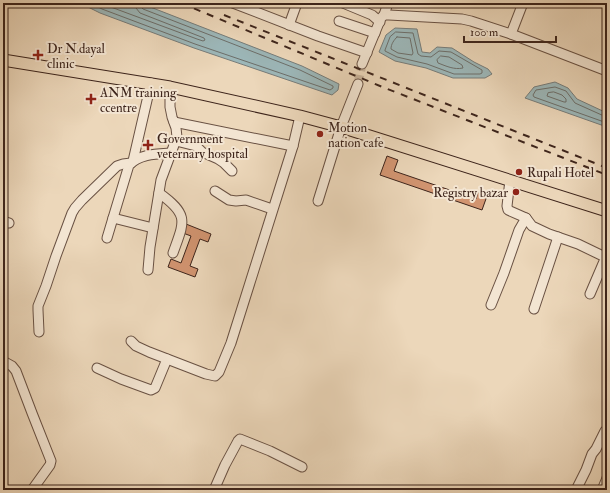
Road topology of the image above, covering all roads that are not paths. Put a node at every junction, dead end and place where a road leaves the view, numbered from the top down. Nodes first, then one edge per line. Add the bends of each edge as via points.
1 (233, 3) edge
2 (297, 3) edge
3 (343, 3) edge
4 (388, 3) edge
5 (523, 3) edge
6 (382, 18) junction
7 (339, 21) dead end
8 (289, 25) junction
9 (375, 33) junction
10 (511, 34) junction
11 (367, 53) junction
12 (3, 60) edge
13 (362, 64) tunnel mouth
14 (607, 71) edge
15 (151, 83) junction
16 (358, 84) tunnel mouth
17 (170, 87) junction
18 (300, 116) junction
19 (174, 122) junction
20 (341, 127) junction
21 (176, 141) junction
22 (292, 146) junction
23 (171, 153) junction
24 (132, 162) junction
25 (232, 171) dead end
26 (510, 180) junction
27 (215, 191) dead end
28 (159, 194) junction
29 (318, 201) dead end
30 (272, 209) junction
31 (607, 211) edge
32 (112, 218) junction
33 (526, 218) junction
34 (153, 228) junction
35 (558, 237) junction
36 (107, 238) dead end
37 (173, 253) dead end
38 (148, 270) dead end
39 (590, 294) dead end
40 (491, 305) dead end
41 (534, 309) dead end
42 (39, 332) dead end
43 (131, 340) dead end
44 (167, 359) junction
45 (3, 361) edge
46 (97, 368) dead end
47 (607, 430) edge
48 (302, 467) dead end
49 (607, 478) edge
50 (32, 490) edge
51 (214, 490) edge
52 (576, 490) edge
53 (602, 490) edge

1 - 8 street
2 - 8 street
3 - 6 street
4 - 6 street
5 - 10 street
6 - 9 street
6 - 10 street via 389,14 462,19
7 - 9 street
8 - 11 street
9 - 11 street
10 - 14 street
11 - 13 street
12 - 15 main road
15 - 17 main road
15 - 24 street
16 - 20 street
17 - 18 main road
17 - 19 street via 170,107
18 - 20 main road
18 - 22 street
19 - 21 street
19 - 22 street
20 - 26 main road
20 - 29 street
21 - 23 street
21 - 25 street via 196,146 202,152 224,163
22 - 30 street
23 - 24 street via 141,157
23 - 28 street via 163,172
24 - 32 street
24 - 42 street via 117,166 74,210 38,306
26 - 31 main road
26 - 33 street via 507,208
27 - 30 street via 229,200 246,200
28 - 34 street
28 - 37 street via 175,206 182,217 182,227
30 - 44 street via 233,336 219,372 212,376
32 - 34 street
32 - 36 street
33 - 35 street via 532,226
33 - 40 street via 519,230
34 - 38 street
35 - 39 street via 605,257
35 - 41 street
43 - 44 street via 136,346
44 - 46 street via 155,388 151,390
45 - 50 street via 16,371 51,461
47 - 52 street via 604,431 592,454
48 - 51 street via 240,439
49 - 53 street

